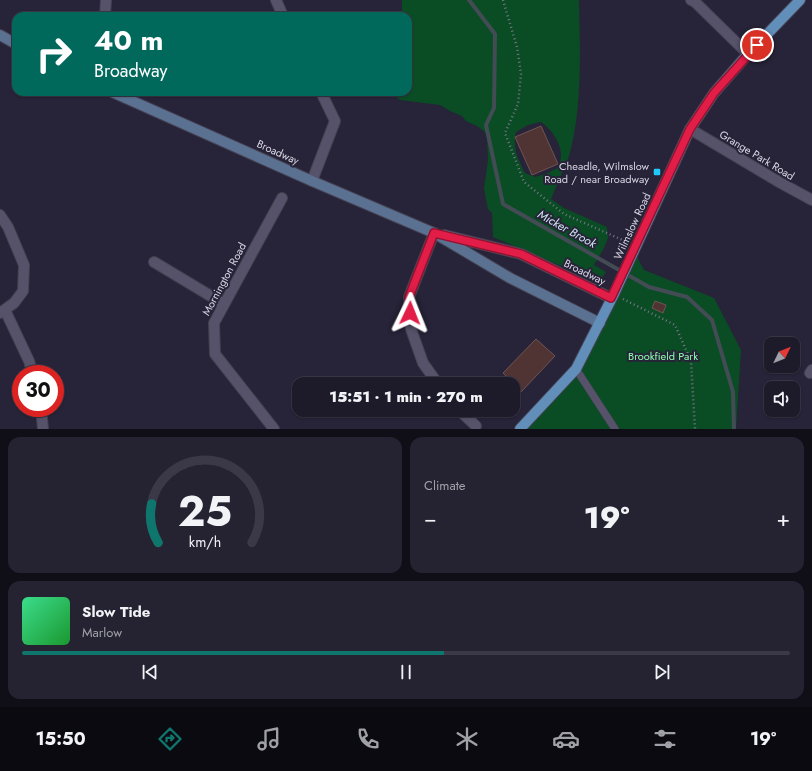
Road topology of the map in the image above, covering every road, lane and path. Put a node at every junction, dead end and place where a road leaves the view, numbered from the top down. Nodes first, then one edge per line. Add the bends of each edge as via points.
1 (106, 0) edge
2 (276, 0) edge
3 (503, 0) edge
4 (691, 0) edge
5 (800, 0) edge
6 (105, 12) edge
7 (282, 12) edge
8 (0, 35) edge
9 (12, 42) edge
10 (748, 54) junction
11 (121, 96) edge
12 (323, 96) edge
13 (690, 129) junction
14 (312, 181) junction
15 (282, 198) dead end
16 (812, 200) edge
17 (0, 215) edge
18 (434, 233) junction
19 (635, 248) junction
20 (154, 262) dead end
21 (614, 293) junction
22 (224, 304) junction
23 (2, 311) edge
24 (600, 323) junction
25 (30, 365) edge
26 (576, 368) junction
27 (433, 377) edge
28 (42, 417) edge
29 (466, 417) edge
30 (476, 426) dead end
31 (42, 429) edge
32 (274, 429) edge
33 (520, 429) edge
34 (615, 429) edge
35 (695, 429) edge

1 - 6 street
2 - 7 street
3 - 19 path via 517,47 521,74 518,104 505,133 524,182 564,214
4 - 10 street
5 - 10 main road, Wilmslow Road
8 - 9 street
10 - 13 main road, Wilmslow Road via 714,93
11 - 14 street, Broadway
12 - 14 street via 334,121
13 - 16 street, Grange Park Road
13 - 19 main road, Wilmslow Road
14 - 18 street, Broadway
15 - 22 street, Mornington Road
17 - 23 street via 8,227 24,265 23,291 14,303
18 - 21 street, Broadway via 521,254
18 - 24 street, Broadway via 510,278
18 - 27 street via 409,297 411,329 423,363
19 - 21 main road, Wilmslow Road
20 - 22 street
21 - 24 main road, Wilmslow Road
21 - 35 path via 675,325 691,361
22 - 32 street, Mornington Road via 214,323 215,354
23 - 25 street
24 - 26 main road, Wilmslow Road
26 - 33 main road, Wilmslow Road
26 - 34 lane
28 - 31 street
29 - 30 street

